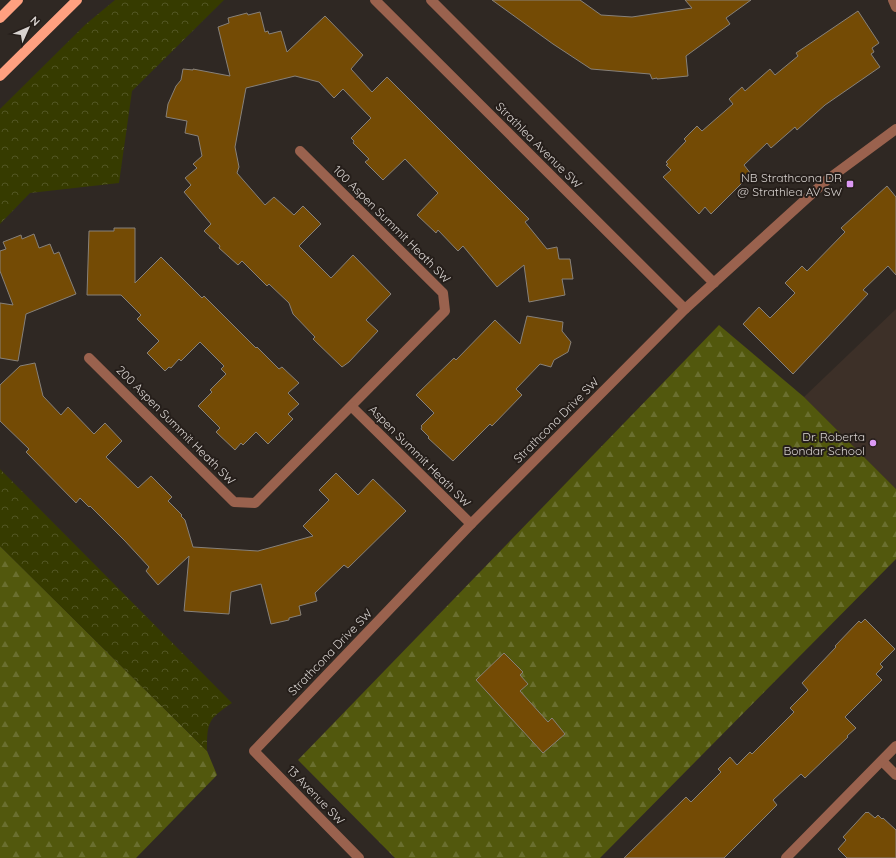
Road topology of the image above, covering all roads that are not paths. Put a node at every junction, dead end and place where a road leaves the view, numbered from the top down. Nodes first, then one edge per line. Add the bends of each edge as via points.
1 (18, 0) edge
2 (76, 0) edge
3 (375, 0) edge
4 (431, 0) edge
5 (893, 0) edge
6 (896, 7) edge
7 (0, 18) edge
8 (0, 76) edge
9 (896, 129) edge
10 (300, 151) dead end
11 (714, 283) junction
12 (685, 309) junction
13 (89, 358) dead end
14 (352, 407) junction
15 (471, 524) junction
16 (896, 746) edge
17 (254, 751) joint
18 (882, 761) junction
19 (896, 775) edge
20 (359, 858) edge
21 (786, 858) edge

1 - 7 main road
2 - 8 main road
3 - 12 street, Strathlea Avenue SW
4 - 11 street
5 - 6 street
9 - 11 street, Strathcona Drive SW via 827,180
10 - 14 street, 100 Aspen Summit Heath SW via 443,293 445,311
11 - 12 street, Strathcona Drive SW
12 - 15 street, Strathcona Drive SW
13 - 14 street, 200 Aspen Summit Heath SW via 234,502 255,503
14 - 15 street, Aspen Summit Heath SW
15 - 17 street, Strathcona Drive SW
16 - 18 street
17 - 20 street, 13 Avenue SW
18 - 19 street
18 - 21 street

